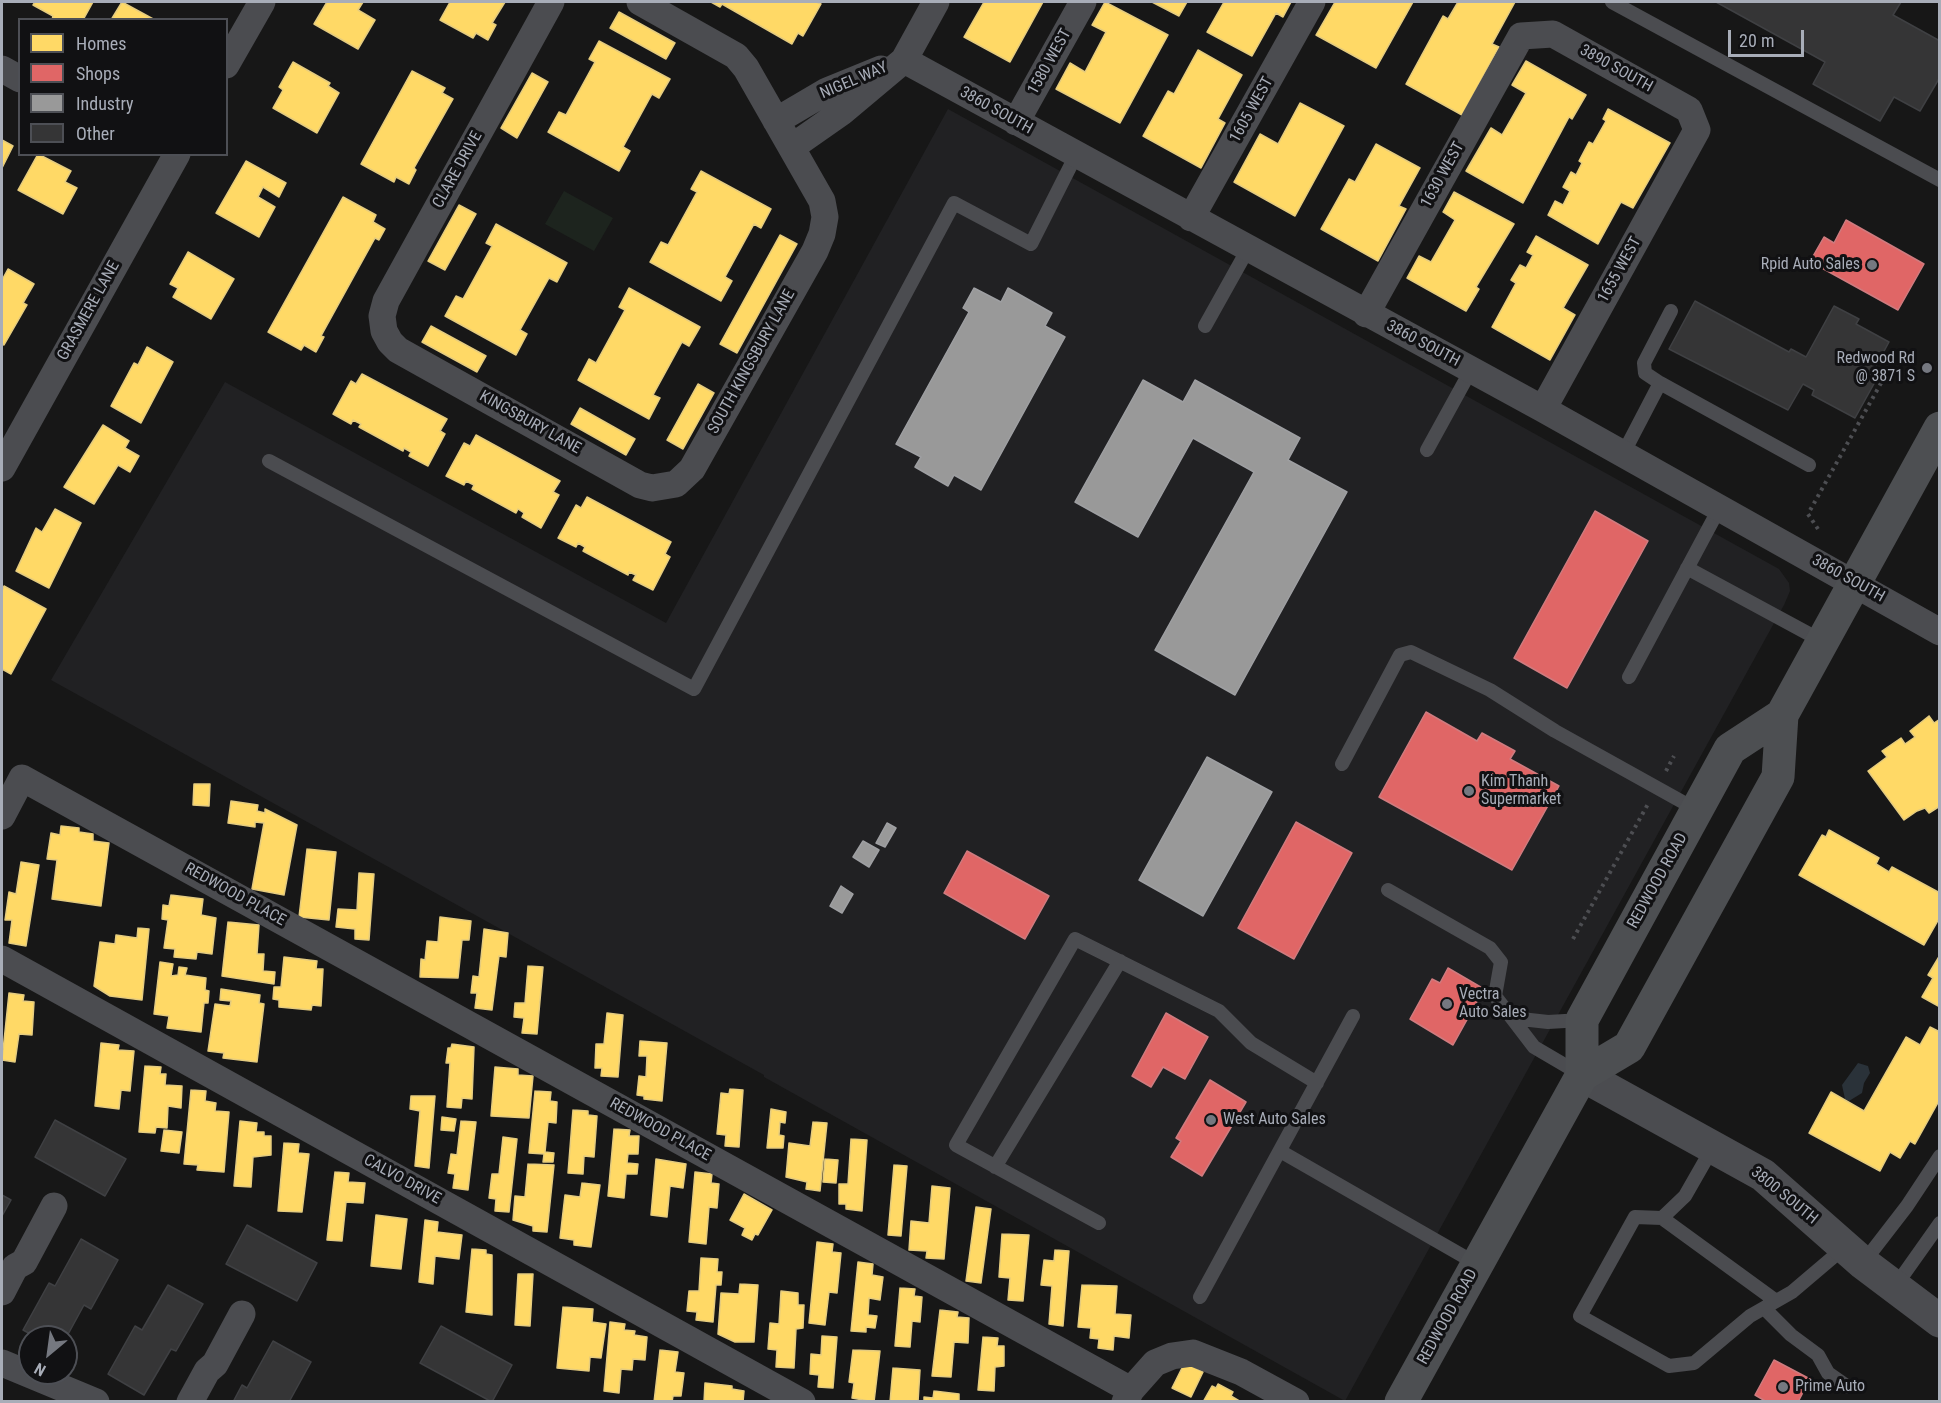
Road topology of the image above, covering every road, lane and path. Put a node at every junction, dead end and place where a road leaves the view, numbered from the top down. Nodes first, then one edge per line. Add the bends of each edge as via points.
1 (262, 2) edge
2 (551, 2) edge
3 (640, 2) edge
4 (936, 2) edge
5 (1083, 2) edge
6 (1312, 2) edge
7 (1612, 2) edge
8 (1521, 36) joint
9 (904, 60) junction
10 (228, 62) edge
11 (2, 69) edge
12 (18, 78) edge
13 (776, 121) junction
14 (1017, 122) junction
15 (1697, 130) joint
16 (792, 147) junction
17 (1076, 155) junction
18 (167, 158) edge
19 (1939, 180) edge
20 (1191, 218) junction
21 (1248, 249) junction
22 (1671, 311) dead end
23 (1366, 314) junction
24 (1205, 327) dead end
25 (390, 342) joint
26 (1914, 362) dead end
27 (1471, 370) junction
28 (1660, 383) junction
29 (1543, 410) junction
30 (1940, 428) edge
31 (1427, 450) dead end
32 (1623, 454) junction
33 (269, 461) dead end
34 (1809, 465) dead end
35 (2, 468) edge
36 (676, 484) joint
37 (1719, 507) junction
38 (1818, 529) dead end
39 (1687, 568) junction
40 (1855, 582) junction
41 (1940, 632) edge
42 (1823, 641) junction
43 (1629, 677) dead end
44 (1782, 715) junction
45 (1674, 756) dead end
46 (1342, 764) dead end
47 (1657, 788) junction
48 (1697, 810) junction
49 (2, 816) edge
50 (1388, 890) dead end
51 (1573, 939) dead end
52 (2, 959) edge
53 (1120, 961) junction
54 (1353, 1016) dead end
55 (1512, 1018) junction
56 (1582, 1020) junction
57 (1582, 1075) junction
58 (1317, 1083) junction
59 (1713, 1148) junction
60 (1280, 1151) junction
61 (1940, 1156) edge
62 (995, 1167) junction
63 (54, 1206) dead end
64 (1662, 1218) junction
65 (1099, 1223) dead end
66 (1940, 1223) edge
67 (1854, 1255) junction
68 (1477, 1264) junction
69 (1894, 1288) junction
70 (2, 1292) edge
71 (1200, 1297) dead end
72 (1776, 1301) junction
73 (1764, 1308) junction
74 (242, 1314) dead end
75 (1940, 1321) edge
76 (2, 1363) edge
77 (1848, 1387) dead end
78 (38, 1391) edge
79 (1128, 1396) edge
80 (96, 1401) edge
81 (190, 1401) edge
82 (802, 1401) edge
83 (1296, 1401) edge
84 (1401, 1401) edge

1 - 10 street
2 - 25 street, CLARE DRIVE via 386,301 382,316
3 - 13 street via 736,56
4 - 9 street
5 - 14 street, 1580 WEST
6 - 20 street, 1605 WEST
7 - 19 lane
8 - 15 street, 3890 SOUTH via 1553,34 1689,110
8 - 23 street, 1630 WEST
9 - 13 street, NIGEL WAY via 827,91
9 - 14 street, 3860 SOUTH
9 - 16 street, NIGEL WAY via 842,112
11 - 12 street
13 - 16 street
14 - 17 street, 3860 SOUTH
15 - 29 street, 1655 WEST
16 - 36 street, SOUTH KINGSBURY LANE via 822,201 822,234 692,469
17 - 20 street, 3860 SOUTH
17 - 33 lane via 1031,244 954,203 694,689
18 - 35 street, GRASMERE LANE
20 - 21 street, 3860 SOUTH
21 - 23 street, 3860 SOUTH
21 - 24 lane
22 - 28 lane via 1644,363 1645,374
23 - 27 street, 3860 SOUTH
25 - 36 street, KINGSBURY LANE via 398,350 640,484 652,488
26 - 38 path via 1890,367 1808,514
27 - 29 street, 3860 SOUTH
27 - 31 lane
28 - 32 lane
28 - 34 lane
29 - 32 street, 3860 SOUTH
30 - 40 main road, REDWOOD ROAD
32 - 37 street, 3860 SOUTH
37 - 39 lane
37 - 40 street, 3860 SOUTH
39 - 42 lane
39 - 43 lane
40 - 41 street, 3860 SOUTH
40 - 42 main road, REDWOOD ROAD
42 - 44 main road, REDWOOD ROAD
44 - 48 main road, REDWOOD ROAD via 1730,750
44 - 57 main road, REDWOOD ROAD via 1778,777 1629,1047
45 - 47 path
46 - 47 lane via 1400,655 1411,652 1490,690
47 - 48 lane
47 - 51 path
48 - 56 main road, REDWOOD ROAD
49 - 79 street, REDWOOD PLACE via 22,778
50 - 55 lane via 1490,948 1501,962 1495,996
52 - 82 street, CALVO DRIVE
53 - 58 lane via 1219,1011 1251,1043
53 - 62 lane
53 - 62 lane via 1075,939 956,1145
54 - 58 lane
55 - 56 lane
55 - 57 lane via 1534,1047
56 - 57 main road, REDWOOD ROAD
57 - 59 street, 3800 SOUTH
57 - 68 main road, REDWOOD ROAD
58 - 60 lane
59 - 64 lane via 1685,1196
59 - 67 street, 3800 SOUTH via 1763,1175
60 - 68 lane
60 - 71 lane
61 - 67 lane via 1907,1206
62 - 65 lane
63 - 70 street via 24,1262 15,1267
64 - 72 lane
64 - 73 lane via 1635,1217 1580,1316 1669,1366 1694,1363
66 - 69 lane
67 - 69 street, 3800 SOUTH
67 - 72 lane
68 - 84 main road, REDWOOD ROAD
69 - 75 street, 3800 SOUTH
72 - 73 lane
73 - 77 lane via 1818,1355 1828,1373
74 - 81 street
76 - 78 street
78 - 80 street
79 - 83 street, REDWOOD PLACE via 1155,1363 1193,1353 1241,1372

